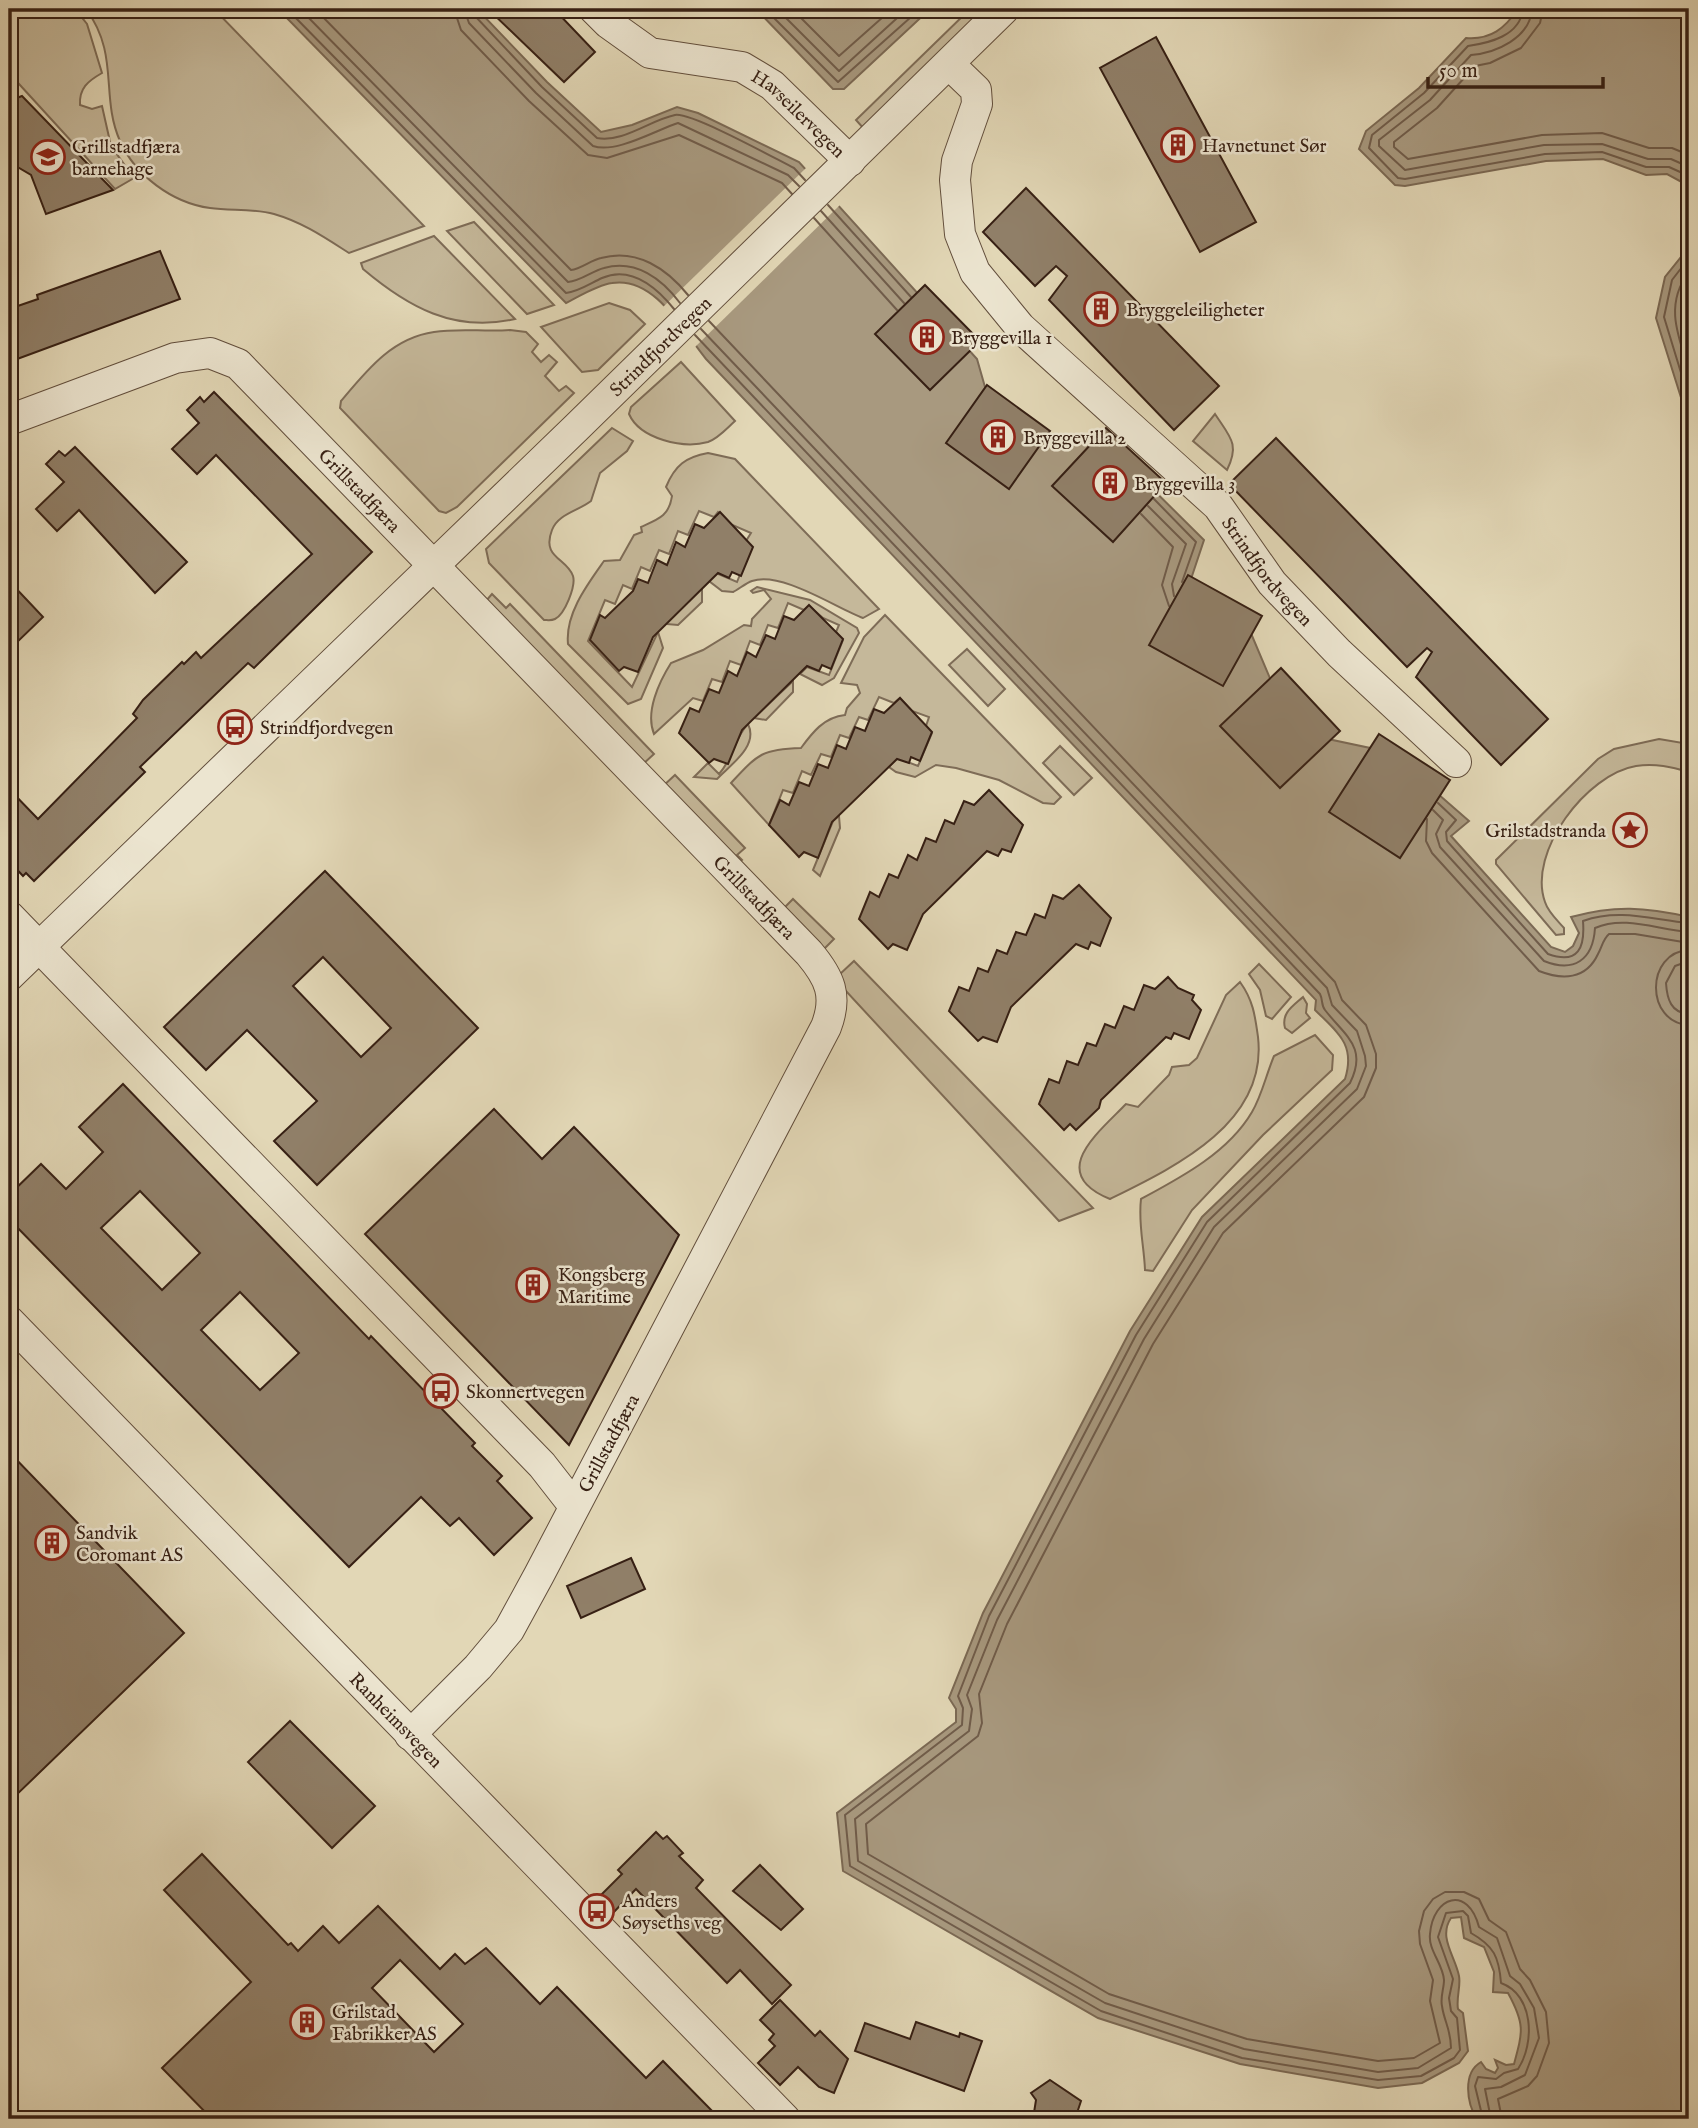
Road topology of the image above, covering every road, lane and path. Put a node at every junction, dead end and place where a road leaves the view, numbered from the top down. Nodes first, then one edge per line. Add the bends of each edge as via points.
1 (594, 9) edge
2 (1004, 9) edge
3 (949, 64) junction
4 (840, 170) junction
5 (9, 420) edge
6 (433, 565) junction
7 (1456, 762) dead end
8 (9, 916) edge
9 (39, 946) junction
10 (9, 976) edge
11 (9, 1321) edge
12 (574, 1506) junction
13 (410, 1735) junction
14 (785, 2119) edge

1 - 4 street, Havseilervegen via 650,53 743,67 772,85
2 - 3 street, Strindfjordvegen
3 - 4 street, Strindfjordvegen
3 - 7 street, Strindfjordvegen via 976,90 977,104 954,180 960,234 975,272 1020,327 1218,506 1272,583
4 - 6 street, Strindfjordvegen
5 - 6 street, Grillstadfjæra via 175,358 210,353 224,356 238,364
6 - 9 street, Strindfjordvegen
6 - 12 street, Grillstadfjæra via 809,953 824,973 833,1000 826,1027
8 - 9 street
9 - 10 street, Strindfjordvegen
9 - 12 street via 542,1465
11 - 13 street, Ranheimsvegen
12 - 13 street, Grillstadfjæra via 509,1630
13 - 14 street, Ranheimsvegen

